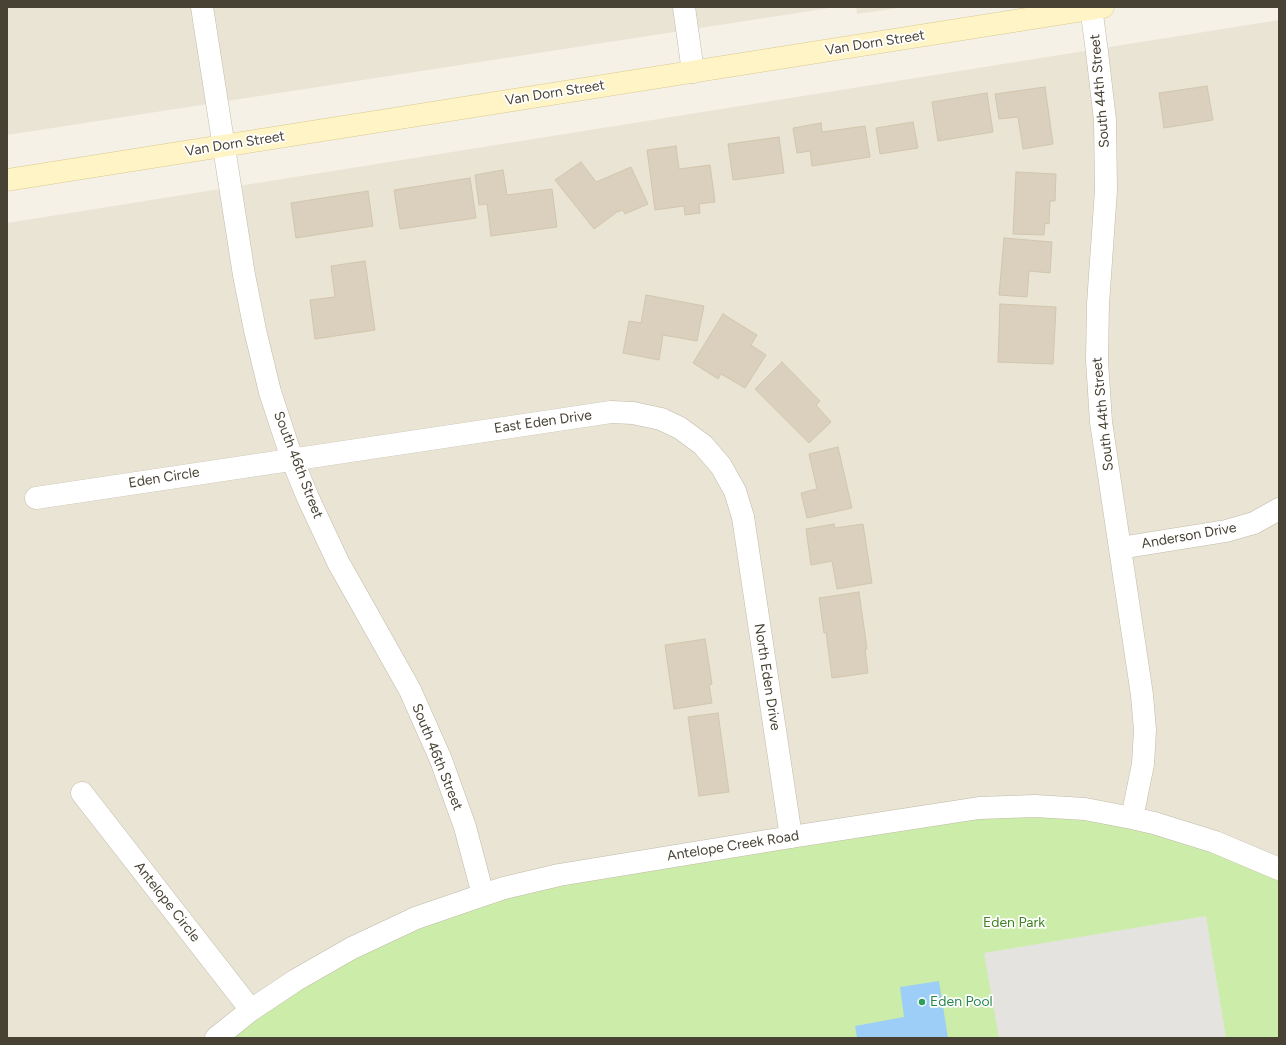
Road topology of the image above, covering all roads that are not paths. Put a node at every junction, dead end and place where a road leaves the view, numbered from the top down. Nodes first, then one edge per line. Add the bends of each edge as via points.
1 (202, 7) edge
2 (684, 7) edge
3 (1095, 8) edge
4 (693, 72) junction
5 (224, 146) junction
6 (7, 180) edge
7 (292, 459) junction
8 (36, 498) dead end
9 (1279, 509) edge
10 (743, 517) joint
11 (1120, 548) junction
12 (82, 793) dead end
13 (1132, 818) junction
14 (791, 837) junction
15 (1279, 869) edge
16 (483, 894) junction
17 (251, 1010) junction
18 (216, 1038) edge

1 - 5 street, South 46th Street
2 - 4 street
3 - 4 main road, Van Dorn Street
3 - 11 street, South 44th Street via 1105,120 1106,190 1097,360 1101,422
4 - 5 main road, Van Dorn Street
5 - 6 main road, Van Dorn Street
5 - 7 street, South 46th Street via 255,330 270,392
7 - 8 street, Eden Circle
7 - 10 street, East Eden Drive via 611,412 633,413 661,419 680,428 703,445 722,466 735,491
7 - 16 street, South 46th Street via 338,562 410,690 442,760 465,827
9 - 11 street, Anderson Drive via 1254,523 1226,531
10 - 14 street, North Eden Drive
11 - 13 street, South 44th Street via 1145,730 1143,764
12 - 17 street, Antelope Circle
13 - 14 street, Antelope Creek Road via 1085,810 1035,806 979,808
13 - 15 street, Antelope Creek Road via 1215,842
14 - 16 street, Antelope Creek Road via 559,875
16 - 17 street, Antelope Creek Road via 416,918 352,948 296,980
17 - 18 street, Antelope Creek Road

